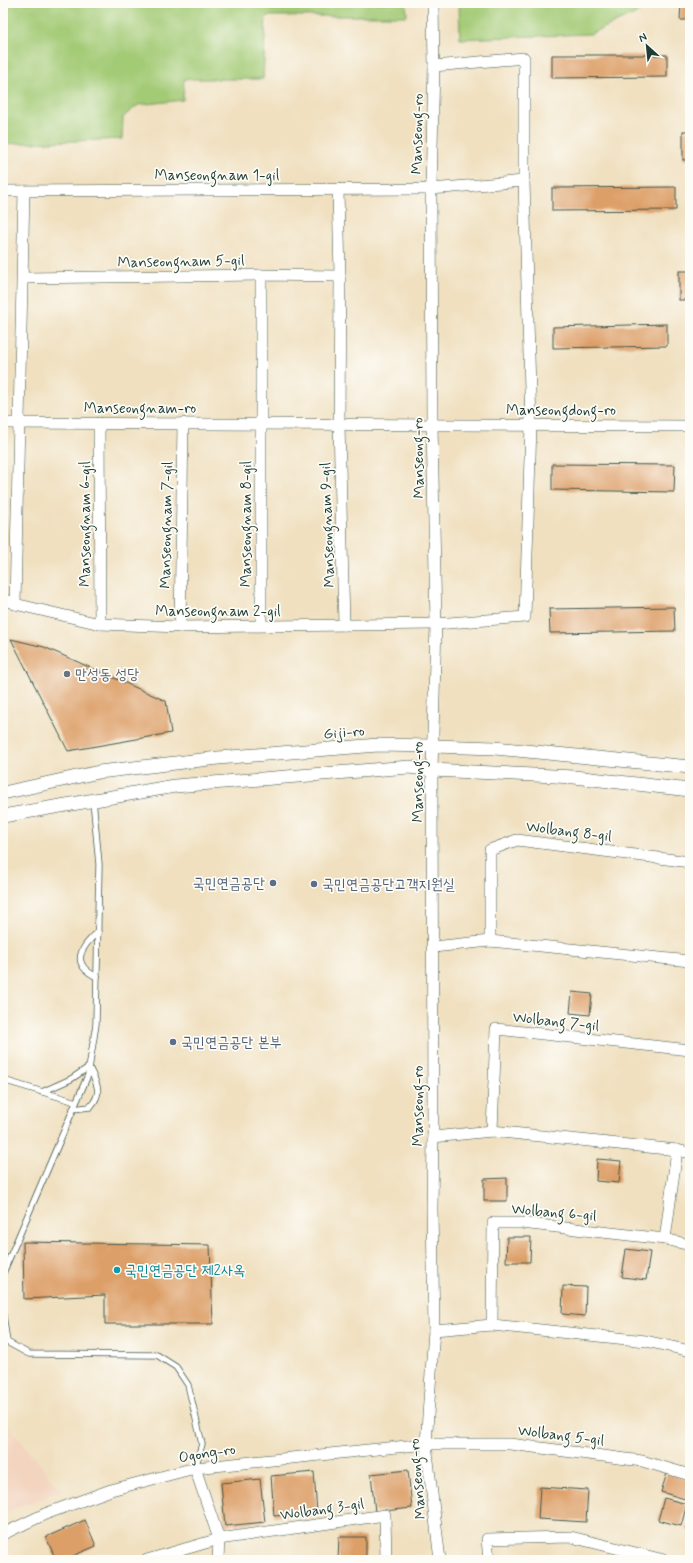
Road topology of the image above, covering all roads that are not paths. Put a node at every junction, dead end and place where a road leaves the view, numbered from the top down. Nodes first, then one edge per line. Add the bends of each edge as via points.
1 (433, 3) edge
2 (434, 66) junction
3 (524, 180) junction
4 (338, 189) junction
5 (431, 189) junction
6 (3, 191) edge
7 (24, 191) junction
8 (261, 275) junction
9 (340, 276) junction
10 (23, 278) junction
11 (3, 423) edge
12 (20, 423) junction
13 (99, 423) junction
14 (183, 423) junction
15 (260, 424) junction
16 (339, 424) junction
17 (432, 424) junction
18 (532, 426) junction
19 (690, 426) edge
20 (3, 599) edge
21 (15, 604) junction
22 (100, 624) junction
23 (436, 624) junction
24 (261, 625) junction
25 (344, 625) junction
26 (180, 627) junction
27 (433, 746) junction
28 (690, 767) edge
29 (432, 770) junction
30 (690, 790) edge
31 (3, 793) edge
32 (92, 800) junction
33 (3, 816) edge
34 (690, 862) edge
35 (98, 932) junction
36 (490, 942) junction
37 (433, 947) junction
38 (690, 961) edge
39 (97, 977) junction
40 (690, 1050) edge
41 (89, 1067) junction
42 (3, 1080) edge
43 (42, 1092) junction
44 (76, 1102) junction
45 (73, 1109) junction
46 (492, 1131) junction
47 (433, 1137) junction
48 (678, 1150) junction
49 (690, 1153) edge
50 (665, 1239) junction
51 (690, 1245) edge
52 (3, 1273) edge
53 (3, 1315) edge
54 (492, 1325) junction
55 (434, 1330) junction
56 (690, 1351) edge
57 (426, 1444) junction
58 (195, 1468) junction
59 (690, 1475) edge
60 (3, 1534) edge
61 (219, 1538) junction
62 (147, 1560) edge
63 (218, 1560) edge
64 (386, 1560) edge
65 (440, 1560) edge
66 (488, 1560) edge
67 (664, 1560) edge

1 - 2 street, Manseong-ro
2 - 3 street via 524,58
2 - 5 street, Manseong-ro
3 - 5 street, Manseongnam 1-gil
3 - 18 street
4 - 5 street, Manseongnam 1-gil
4 - 7 street, Manseongnam 1-gil
4 - 9 street
5 - 17 street, Manseong-ro
6 - 7 street, Manseongnam 1-gil
7 - 10 street
8 - 9 street, Manseongnam 5-gil
8 - 10 street, Manseongnam 5-gil
8 - 15 street
9 - 16 street
10 - 12 street
11 - 12 street, Manseongnam-ro
12 - 13 street, Manseongnam-ro
12 - 21 street
13 - 14 street, Manseongnam-ro
13 - 22 street, Manseongnam 6-gil
14 - 15 street, Manseongnam-ro
14 - 26 street, Manseongnam 7-gil
15 - 16 street, Manseongnam-ro
15 - 24 street, Manseongnam 8-gil
16 - 17 street, Manseongnam-ro
16 - 25 street, Manseongnam 9-gil
17 - 18 street, Manseongdong-ro
17 - 23 street, Manseong-ro
18 - 19 street, Manseongdong-ro
18 - 23 street, Manseongnam 2-gil via 525,617
20 - 21 street, Manseongnam 2-gil
21 - 22 street, Manseongnam 2-gil
22 - 26 street, Manseongnam 2-gil
23 - 25 street, Manseongnam 2-gil
23 - 27 street, Manseong-ro
24 - 25 street, Manseongnam 2-gil
24 - 26 street, Manseongnam 2-gil
27 - 28 street, Giji-ro via 495,748
27 - 29 street, Manseong-ro
27 - 31 street, Giji-ro via 378,745 218,758 99,772
29 - 30 street via 574,778
29 - 32 street via 409,767 183,785
29 - 37 street, Manseong-ro
32 - 33 street
32 - 35 lane via 99,864
34 - 36 street, Wolbang 8-gil via 518,840 490,850
35 - 39 lane
35 - 39 lane via 81,952 81,962 87,972
36 - 37 street
36 - 38 street
37 - 47 street, Manseong-ro
39 - 41 lane via 96,1024
40 - 46 street, Wolbang 7-gil via 496,1030
41 - 43 lane via 71,1079
41 - 44 lane
41 - 45 lane via 99,1089 96,1100 90,1107
42 - 43 lane
43 - 44 lane
44 - 45 lane
45 - 52 lane
46 - 47 street
46 - 48 street
47 - 55 street, Manseong-ro
48 - 49 street
48 - 50 street
50 - 51 street, Wolbang 6-gil
50 - 54 street, Wolbang 6-gil via 521,1222 492,1223
53 - 58 lane via 7,1342 29,1354 157,1355 176,1367 188,1385 202,1444
54 - 55 street
54 - 56 street via 646,1341
55 - 57 street, Manseong-ro
57 - 58 street, Ogong-ro
57 - 59 street, Wolbang 5-gil via 510,1444 642,1461
57 - 65 street, Manseong-ro
58 - 60 street, Ogong-ro via 111,1490 45,1514
58 - 61 street
61 - 62 street, Wolbang 3-gil
61 - 63 street
61 - 64 street, Wolbang 3-gil via 385,1515
66 - 67 street via 487,1539 571,1538

